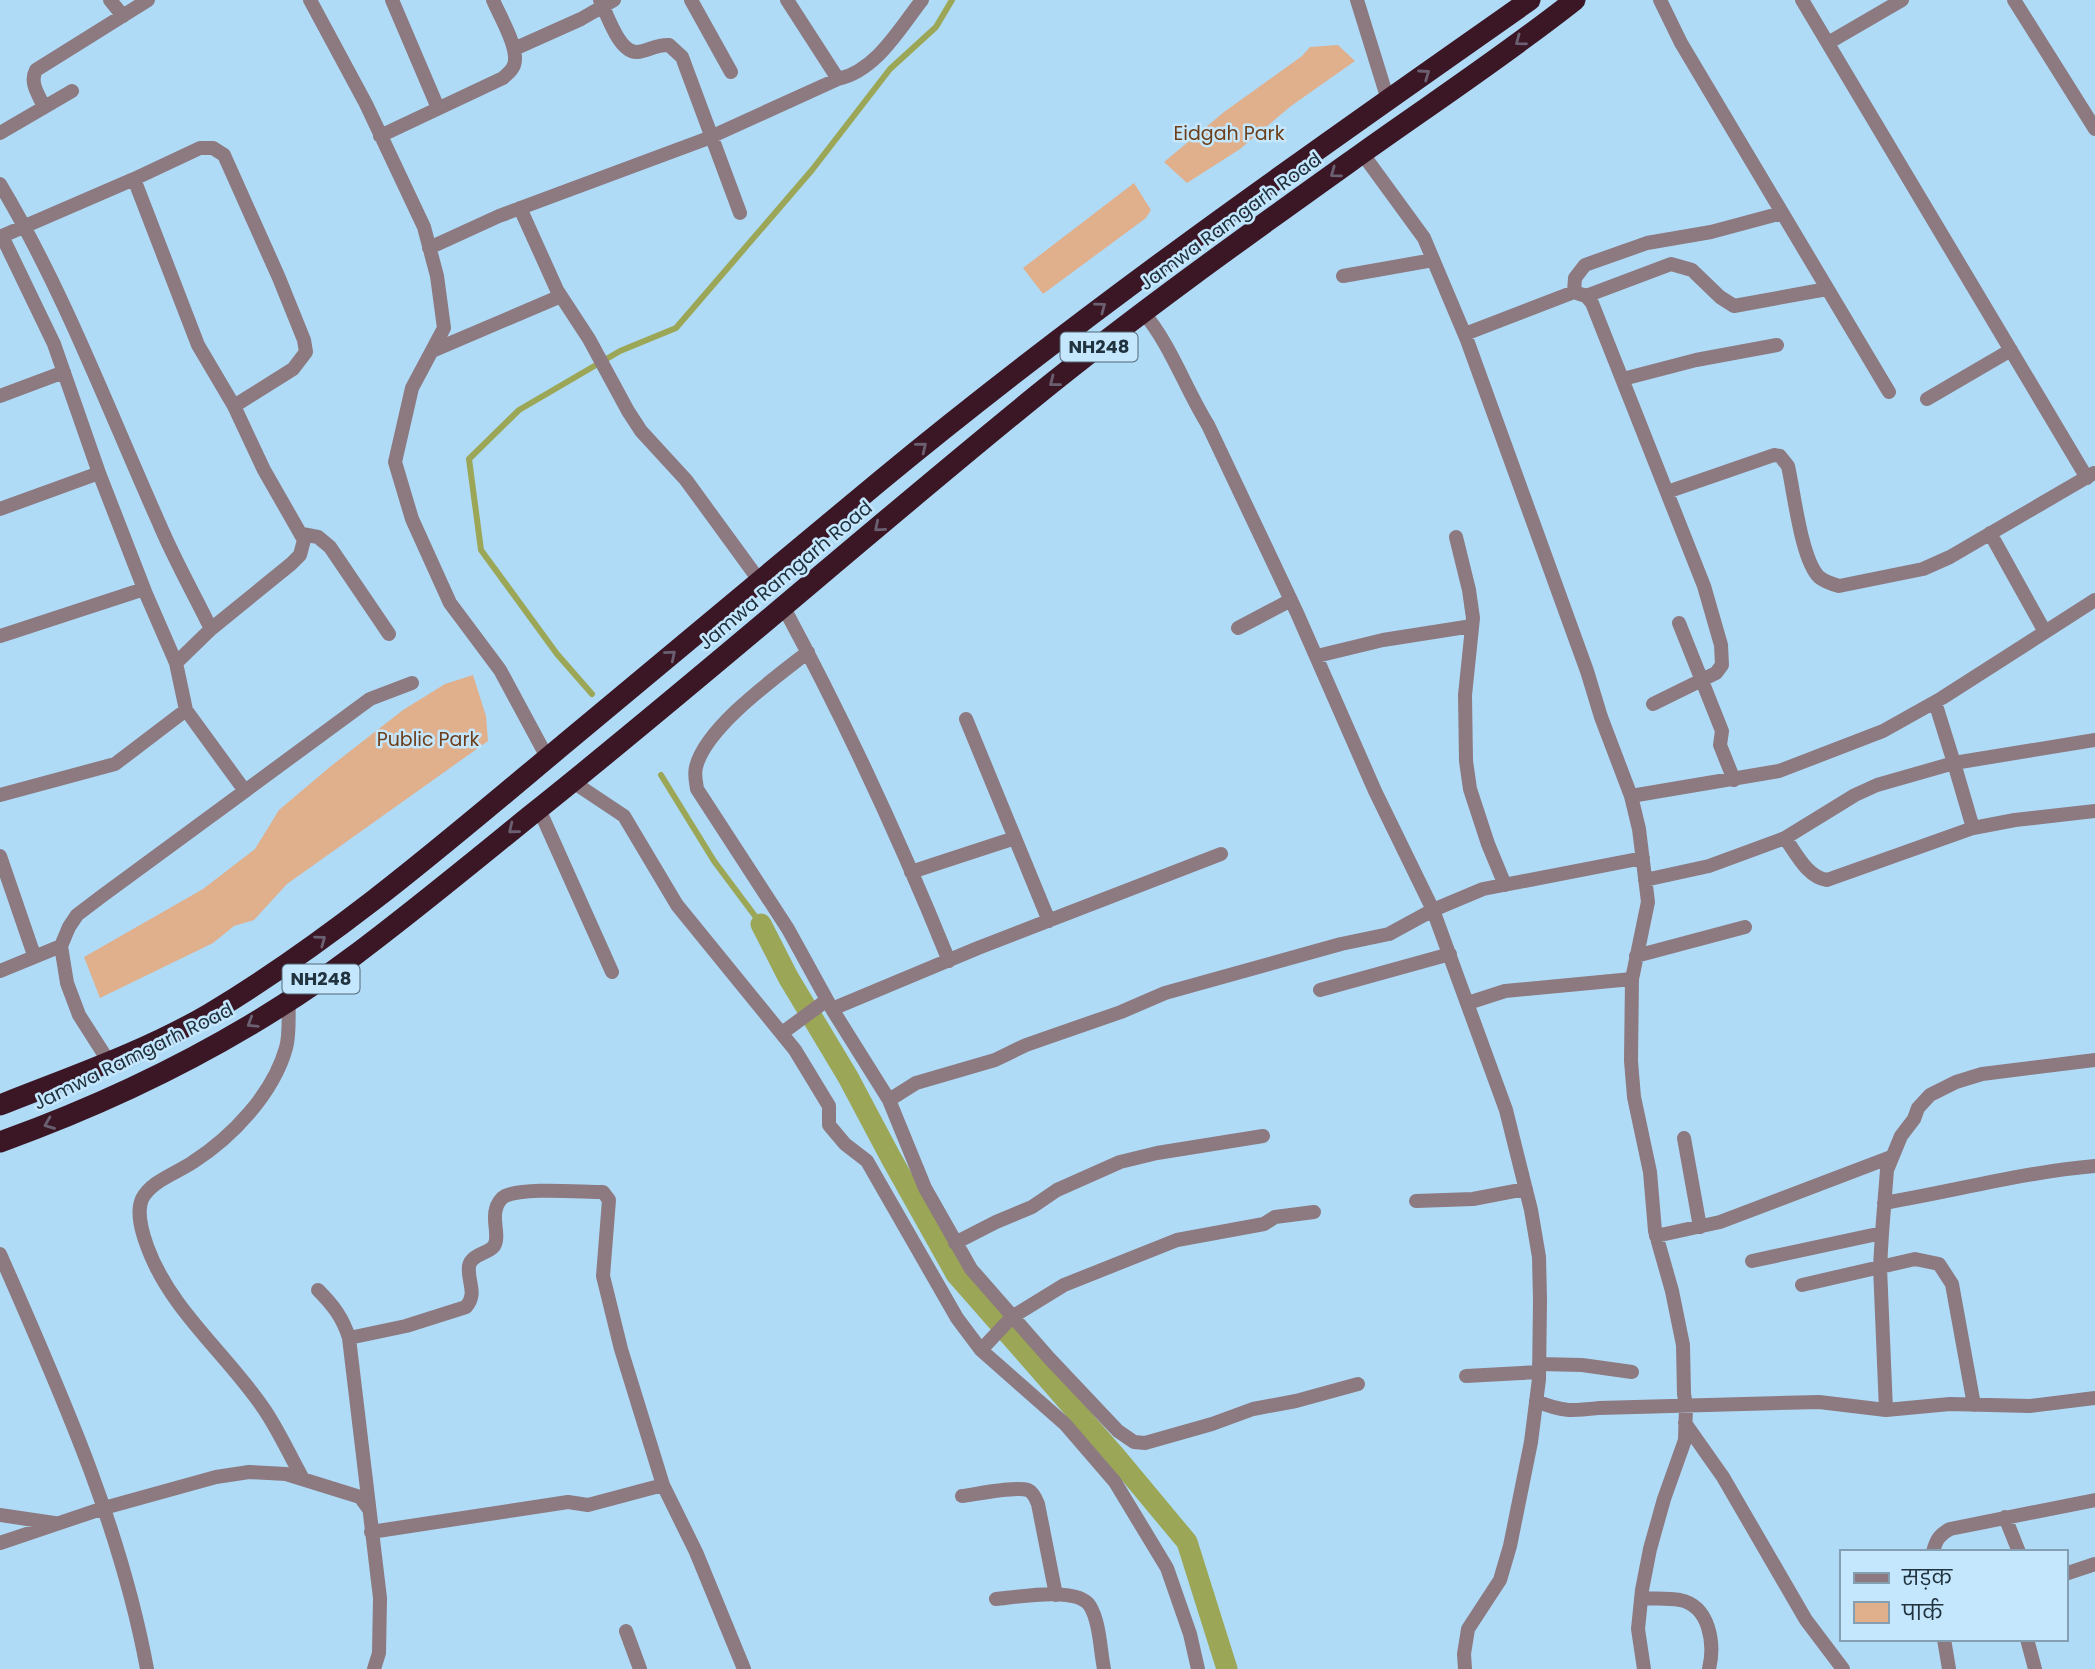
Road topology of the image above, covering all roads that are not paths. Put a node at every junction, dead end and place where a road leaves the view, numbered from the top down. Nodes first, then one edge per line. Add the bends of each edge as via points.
1 (110, 0) edge
2 (148, 0) edge
3 (310, 0) edge
4 (392, 0) edge
5 (493, 0) edge
6 (691, 0) edge
7 (787, 0) edge
8 (922, 0) edge
9 (1357, 0) edge
10 (1530, 0) edge
11 (1574, 0) edge
12 (1660, 0) edge
13 (1802, 0) edge
14 (1902, 0) edge
15 (2014, 0) edge
16 (606, 2) edge
17 (123, 16) junction
18 (1828, 43) junction
19 (514, 49) junction
20 (731, 72) dead end
21 (838, 79) junction
22 (72, 92) dead end
23 (1388, 100) junction
24 (44, 107) junction
25 (438, 108) junction
26 (2095, 129) edge
27 (0, 133) edge
28 (712, 135) junction
29 (380, 136) junction
30 (1363, 153) junction
31 (134, 179) junction
32 (0, 184) edge
33 (520, 208) junction
34 (740, 213) dead end
35 (1782, 213) junction
36 (25, 226) junction
37 (1, 237) edge
38 (429, 248) junction
39 (1433, 260) junction
40 (1343, 276) dead end
41 (1827, 289) junction
42 (1580, 294) junction
43 (561, 296) junction
44 (1143, 312) junction
45 (1465, 334) junction
46 (1777, 345) dead end
47 (2011, 350) junction
48 (432, 351) junction
49 (64, 372) junction
50 (1623, 379) junction
51 (1889, 392) dead end
52 (0, 396) edge
53 (1927, 399) dead end
54 (234, 406) junction
55 (99, 473) junction
56 (2091, 475) edge
57 (1667, 492) junction
58 (0, 509) edge
59 (1990, 533) junction
60 (302, 534) junction
61 (1456, 537) dead end
62 (759, 580) junction
63 (144, 589) junction
64 (1291, 600) junction
65 (2095, 600) edge
66 (783, 606) junction
67 (1679, 623) dead end
68 (1472, 625) junction
69 (1238, 628) dead end
70 (211, 629) junction
71 (2045, 632) junction
72 (389, 634) dead end
73 (0, 636) edge
74 (808, 652) junction
75 (1317, 656) junction
76 (176, 663) junction
77 (1703, 680) junction
78 (412, 683) dead end
79 (1935, 702) junction
80 (1653, 704) dead end
81 (186, 710) junction
82 (967, 719) dead end
83 (2095, 740) edge
84 (548, 759) junction
85 (1954, 763) junction
86 (1734, 780) junction
87 (573, 782) junction
88 (245, 791) junction
89 (0, 795) edge
90 (1631, 796) junction
91 (539, 808) junction
92 (2095, 811) edge
93 (1973, 828) junction
94 (1015, 838) junction
95 (1785, 838) junction
96 (1221, 854) dead end
97 (0, 856) edge
98 (1643, 859) junction
99 (911, 872) junction
100 (1645, 880) junction
101 (1505, 885) junction
102 (1433, 911) junction
103 (1049, 921) junction
104 (1745, 927) dead end
105 (61, 946) junction
106 (1450, 954) junction
107 (34, 955) junction
108 (1636, 956) junction
109 (949, 961) junction
110 (0, 971) edge
111 (612, 972) dead end
112 (1632, 979) junction
113 (1320, 990) dead end
114 (289, 1001) junction
115 (1468, 1003) junction
116 (827, 1004) junction
117 (782, 1032) junction
118 (117, 1058) junction
119 (2095, 1060) edge
120 (141, 1082) junction
121 (889, 1100) junction
122 (0, 1105) edge
123 (1263, 1136) dead end
124 (1684, 1138) dead end
125 (0, 1142) edge
126 (1891, 1157) junction
127 (2095, 1166) edge
128 (1526, 1189) junction
129 (1416, 1201) dead end
130 (1884, 1202) junction
131 (1314, 1212) dead end
132 (1700, 1227) junction
133 (1882, 1233) junction
134 (1656, 1236) junction
135 (955, 1243) junction
136 (0, 1254) edge
137 (1752, 1261) dead end
138 (1880, 1267) junction
139 (1802, 1284) dead end
140 (318, 1290) dead end
141 (1009, 1320) junction
142 (349, 1338) junction
143 (984, 1346) junction
144 (1539, 1368) junction
145 (1632, 1372) dead end
146 (1466, 1376) dead end
147 (1358, 1384) dead end
148 (2095, 1398) edge
149 (1536, 1401) junction
150 (1974, 1405) junction
151 (1686, 1406) junction
152 (1886, 1410) junction
153 (1685, 1422) junction
154 (303, 1479) junction
155 (663, 1485) junction
156 (962, 1496) dead end
157 (2095, 1500) edge
158 (104, 1508) junction
159 (368, 1508) junction
160 (0, 1515) edge
161 (2005, 1517) junction
162 (57, 1524) junction
163 (371, 1532) junction
164 (0, 1543) edge
165 (1934, 1550) edge
166 (2018, 1550) edge
167 (2095, 1564) edge
168 (2067, 1573) edge
169 (1056, 1595) junction
170 (1641, 1598) junction
171 (996, 1599) dead end
172 (626, 1631) dead end
173 (1944, 1641) edge
174 (2028, 1641) edge
175 (147, 1669) edge
176 (374, 1669) edge
177 (640, 1669) edge
178 (744, 1669) edge
179 (1104, 1669) edge
180 (1198, 1669) edge
181 (1465, 1669) edge
182 (1644, 1669) edge
183 (1709, 1669) edge
184 (1843, 1669) edge
185 (1949, 1669) edge
186 (2035, 1669) edge

1 - 17 street
2 - 17 street
3 - 29 street
4 - 25 street
5 - 19 street
6 - 20 street
7 - 21 street
8 - 21 street via 872,60
9 - 23 street
23 -> 10 highway, Jamwa Ramgarh Road / NH248
11 -> 30 highway, Jamwa Ramgarh Road / NH248
12 - 35 street
13 - 18 street
14 - 18 street
15 - 26 street
16 - 19 street
16 - 28 street via 620,42 630,51 669,45 682,57
17 - 24 street via 36,70 33,83
18 - 47 street
19 - 25 street via 513,69 503,78
21 - 28 street
22 - 24 street
62 -> 23 highway, Jamwa Ramgarh Road / NH248 via 1024,365 1313,150
24 - 27 street
25 - 29 street
28 - 33 street
28 - 34 street
29 - 38 street via 424,227
30 - 39 street via 1424,238
30 -> 44 highway, Jamwa Ramgarh Road / NH248
31 - 36 street
31 - 54 street via 198,345
31 - 54 street via 200,148 213,148 224,155 279,278 306,352 293,369
32 - 36 street
33 - 38 street
33 - 43 street
35 - 41 street
35 - 42 street via 1647,243 1585,265 1576,278
36 - 37 street
36 - 70 street
37 - 49 street
38 - 48 street via 444,328
39 - 40 street
39 - 45 street
41 - 42 street via 1734,306 1692,270 1671,264
41 - 51 street
42 - 45 street
42 - 50 street via 1592,303
43 - 48 street
43 - 62 street via 641,431 686,480
44 - 64 street via 1157,329 1208,425
44 -> 66 highway, Jamwa Ramgarh Road / NH248
45 - 90 street
46 - 50 street
47 - 53 street
47 - 56 street
48 - 84 street via 412,388 395,462 412,519 450,603 500,670
49 - 52 street
49 - 55 street
50 - 57 street
54 - 60 street via 264,470
55 - 58 street
55 - 63 street
56 - 59 street
57 - 59 street via 1780,456 1788,466 1811,565 1818,576 1839,586 1923,569
57 - 77 street via 1704,586 1721,645 1722,665
59 - 71 street
60 - 70 street via 300,555
60 - 72 street via 318,537 330,547
61 - 68 street
84 -> 62 highway, Jamwa Ramgarh Road / NH248
63 - 73 street
63 - 76 street
64 - 69 street
64 - 75 street
65 - 71 street
66 - 74 street
66 - 87 highway, Jamwa Ramgarh Road / NH248
67 - 77 street
68 - 75 street
68 - 101 street via 1465,695 1466,761 1478,818
70 - 76 street
71 - 79 street
74 - 99 street
74 - 116 street via 726,722 704,749 694,776 697,789 780,918
75 - 102 street
76 - 81 street
77 - 80 street
77 - 86 street
78 - 88 street via 370,699
79 - 85 street
79 - 86 street via 1883,731 1779,771
81 - 88 street
81 - 89 street via 115,764
82 - 94 street
83 - 85 street
118 -> 84 highway, Jamwa Ramgarh Road / NH248 via 204,1017 279,970 353,917
85 - 93 street
85 - 95 street via 1877,785
86 - 90 street
87 - 91 highway, Jamwa Ramgarh Road / NH248
87 - 117 street via 624,816 677,905
88 - 105 street via 77,915
90 - 98 street
91 - 111 street
91 -> 114 highway, Jamwa Ramgarh Road / NH248 via 354,956
92 - 93 street
93 - 95 street via 1827,880 1811,873
94 - 99 street
94 - 103 street
95 - 100 street via 1709,866
96 - 103 street
97 - 107 street
98 - 100 street
98 - 101 street
99 - 109 street
100 - 108 street via 1648,902
101 - 102 street via 1483,889
102 - 106 street
102 - 121 street via 1389,934 1165,993 995,1060 916,1083
103 - 109 street
104 - 108 street
105 - 107 street
105 - 118 street via 79,1015
106 - 113 street
106 - 115 street
107 - 110 street
108 - 112 street
109 - 116 street
112 - 115 street via 1505,991
112 - 134 street via 1633,1097 1650,1172
114 -> 120 highway, Jamwa Ramgarh Road / NH248 via 219,1044
114 - 154 street via 287,1046 274,1078 228,1134 196,1161 150,1188 141,1200 139,1215 147,1247 166,1282 193,1324 265,1410
115 - 128 street via 1506,1110
116 - 117 street
116 - 121 street
117 - 143 street via 829,1105 829,1125 867,1161 957,1318
118 - 120 highway
118 - 122 highway, Jamwa Ramgarh Road / NH248
119 - 126 street via 1982,1074 1956,1082 1918,1108
120 -> 125 highway, Jamwa Ramgarh Road / NH248
121 - 135 street via 925,1188
123 - 135 street via 1120,1162
124 - 132 street
126 - 130 street
126 - 132 street
127 - 130 street
128 - 129 street via 1473,1199
128 - 144 street via 1539,1257
130 - 133 street
131 - 141 street via 1177,1240 1064,1285
132 - 134 street
133 - 137 street
133 - 138 street
134 - 151 street via 1683,1345
135 - 141 street
136 - 158 street
138 - 139 street
138 - 150 street via 1914,1259 1939,1264 1948,1274
138 - 152 street
140 - 142 street via 345,1323
141 - 143 street
141 - 147 street via 1134,1442 1145,1443 1253,1409
142 - 155 street via 466,1307 473,1294 469,1267 496,1241 495,1211 505,1196 603,1192 609,1200 603,1276
142 - 159 street
143 - 180 street via 1065,1423 1115,1482 1167,1568
144 - 145 street via 1582,1365
144 - 146 street
144 - 149 street
148 - 150 street via 2030,1406
149 - 151 street via 1572,1411
149 - 181 street via 1510,1546 1500,1580 1468,1629
150 - 152 street
151 - 152 street via 1819,1402
151 - 153 street
153 - 170 street via 1685,1440 1650,1549
153 - 184 street via 1723,1477 1806,1620
154 - 158 street via 274,1473 227,1475
154 - 159 street via 360,1497
155 - 163 street via 588,1504 568,1502
155 - 178 street
156 - 169 street via 1027,1490 1034,1496
157 - 161 street
158 - 162 street
158 - 175 street via 125,1569
159 - 163 street
160 - 162 street
161 - 165 street via 1950,1529 1941,1534
161 - 166 street
162 - 164 street
163 - 176 street via 380,1598 379,1653
167 - 168 street
169 - 171 street
169 - 179 street via 1082,1598 1089,1605
170 - 182 street via 1638,1629
170 - 183 street via 1682,1600 1704,1616 1712,1657
172 - 177 street
173 - 185 street
174 - 186 street

